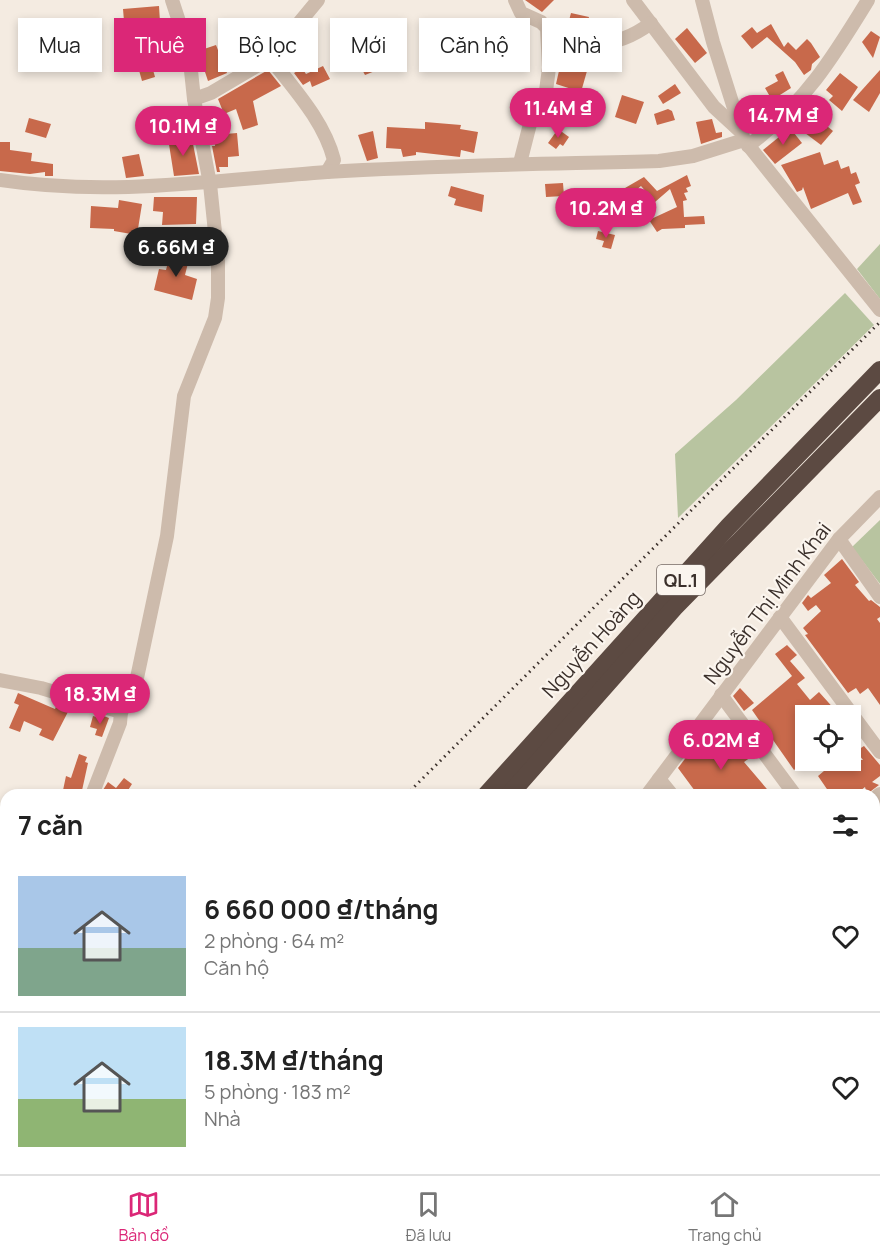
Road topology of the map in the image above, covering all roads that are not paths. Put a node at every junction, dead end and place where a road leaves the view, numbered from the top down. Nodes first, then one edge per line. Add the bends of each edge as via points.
1 (172, 0) edge
2 (318, 0) edge
3 (515, 0) edge
4 (633, 0) edge
5 (702, 0) edge
6 (868, 0) edge
7 (303, 18) edge
8 (542, 23) edge
9 (651, 23) junction
10 (622, 39) edge
11 (246, 72) edge
12 (280, 72) edge
13 (549, 72) edge
14 (194, 99) junction
15 (744, 139) junction
16 (520, 163) junction
17 (327, 172) junction
18 (0, 180) edge
19 (210, 184) junction
20 (880, 310) edge
21 (880, 370) edge
22 (880, 398) edge
23 (880, 497) edge
24 (839, 539) junction
25 (880, 597) edge
26 (780, 617) junction
27 (0, 680) edge
28 (722, 695) junction
29 (121, 712) junction
30 (880, 752) edge
31 (659, 779) junction
32 (94, 789) edge
33 (491, 789) edge
34 (514, 789) edge
35 (652, 789) edge
36 (667, 789) edge
37 (791, 789) edge

1 - 14 street via 186,39
2 - 7 street
3 - 8 street via 521,13
4 - 9 street
5 - 15 street
6 - 15 street via 816,81 777,123
9 - 10 street
9 - 15 street
11 - 14 street
12 - 17 street via 318,122 331,147 334,160
13 - 16 street
14 - 19 street
15 - 16 street via 693,156 659,161
15 - 20 street
16 - 17 street
17 - 19 street
18 - 19 street via 50,188
19 - 29 street via 218,261 217,311 184,396 167,536 134,692
21 - 33 highway, Nguyễn Hoàng / QL.1 via 729,527
22 - 34 highway, Nguyễn Hoàng / QL.1 via 674,608
23 - 24 street, Nguyễn Thị Minh Khai
24 - 25 street
24 - 26 street, Nguyễn Thị Minh Khai
26 - 28 street, Nguyễn Thị Minh Khai
26 - 30 street
27 - 29 street
28 - 31 street, Nguyễn Thị Minh Khai
28 - 37 street
29 - 32 street
31 - 35 street, Nguyễn Thị Minh Khai
31 - 36 street

